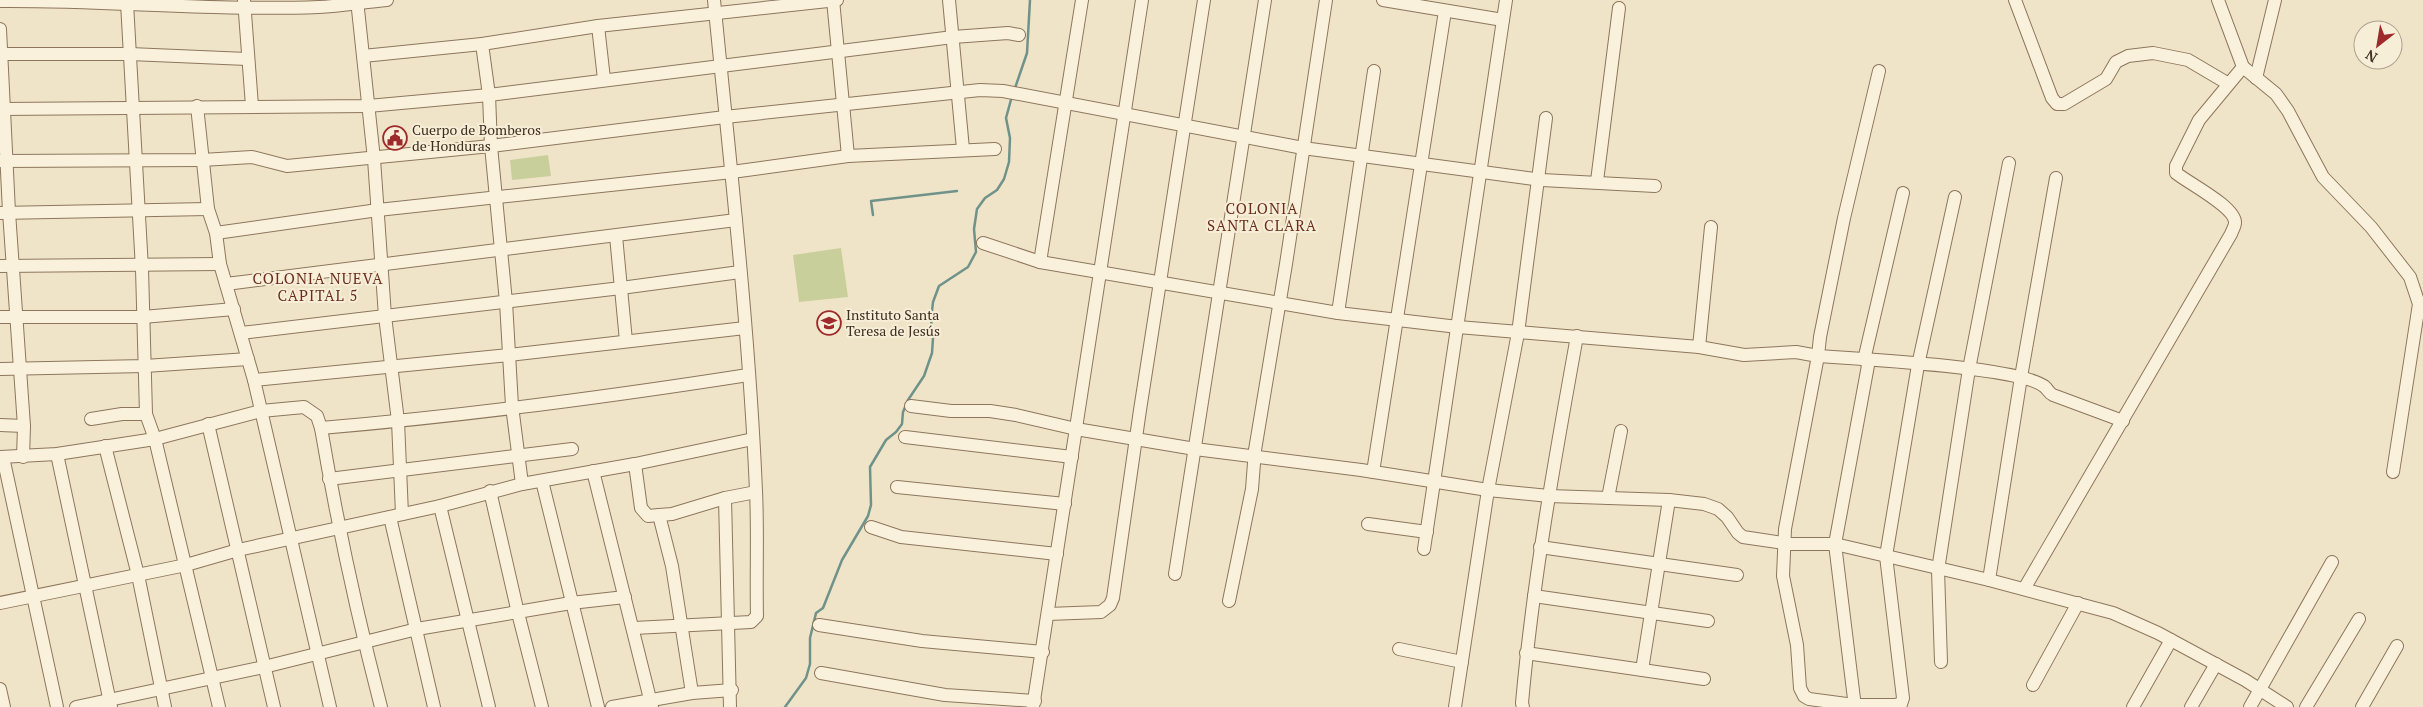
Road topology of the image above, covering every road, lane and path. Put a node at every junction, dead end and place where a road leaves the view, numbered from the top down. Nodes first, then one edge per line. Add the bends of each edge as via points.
1 (62, 0) edge
2 (387, 0) edge
3 (833, 0) edge
4 (837, 0) edge
5 (949, 0) edge
6 (1082, 0) edge
7 (1142, 0) edge
8 (1204, 0) edge
9 (1265, 0) edge
10 (1326, 0) edge
11 (1385, 0) edge
12 (1506, 0) edge
13 (2015, 0) edge
14 (2218, 0) edge
15 (2275, 0) edge
16 (0, 1) edge
17 (357, 1) edge
18 (127, 3) junction
19 (244, 4) edge
20 (714, 6) edge
21 (1619, 8) dead end
22 (1445, 11) junction
23 (1503, 20) junction
24 (598, 26) junction
25 (0, 29) edge
26 (1019, 35) dead end
27 (953, 37) junction
28 (482, 44) junction
29 (838, 53) junction
30 (1, 54) edge
31 (130, 54) junction
32 (364, 56) junction
33 (247, 59) junction
34 (719, 65) junction
35 (2243, 68) junction
36 (1374, 71) dead end
37 (1879, 71) dead end
38 (2256, 78) junction
39 (604, 79) junction
40 (2228, 83) junction
41 (958, 92) junction
42 (489, 95) junction
43 (1065, 104) junction
44 (197, 106) junction
45 (252, 106) junction
46 (368, 106) junction
47 (842, 106) junction
48 (132, 107) junction
49 (2, 109) edge
50 (1125, 115) junction
51 (725, 117) junction
52 (1546, 118) dead end
53 (1185, 126) junction
54 (1244, 138) junction
55 (491, 146) junction
56 (1303, 148) junction
57 (963, 149) junction
58 (995, 149) dead end
59 (848, 156) junction
60 (1362, 156) junction
61 (374, 159) junction
62 (136, 160) junction
63 (202, 160) junction
64 (3, 161) edge
65 (2009, 163) dead end
66 (1421, 164) junction
67 (732, 172) junction
68 (1481, 172) junction
69 (2056, 178) dead end
70 (1539, 179) junction
71 (1597, 181) junction
72 (1655, 186) dead end
73 (1903, 193) dead end
74 (496, 197) junction
75 (1955, 197) dead end
76 (208, 208) junction
77 (378, 210) junction
78 (139, 211) junction
79 (4, 213) edge
80 (736, 220) junction
81 (1711, 226) dead end
82 (216, 233) junction
83 (616, 236) junction
84 (983, 243) dead end
85 (501, 250) junction
86 (1040, 262) junction
87 (220, 264) junction
88 (382, 264) junction
89 (6, 266) edge
90 (142, 266) junction
91 (740, 272) junction
92 (1100, 272) junction
93 (1160, 282) junction
94 (226, 284) junction
95 (621, 288) junction
96 (1220, 292) junction
97 (506, 302) junction
98 (1280, 302) junction
99 (234, 309) junction
100 (1338, 313) junction
101 (385, 316) junction
102 (0, 317) edge
103 (17, 317) junction
104 (143, 317) junction
105 (1397, 320) junction
106 (1458, 327) junction
107 (745, 328) junction
108 (1518, 332) junction
109 (241, 333) junction
110 (1577, 336) junction
111 (626, 341) junction
112 (1698, 346) junction
113 (509, 355) junction
114 (1818, 356) junction
115 (248, 359) junction
116 (1867, 360) junction
117 (1918, 365) junction
118 (145, 366) junction
119 (392, 367) junction
120 (21, 368) junction
121 (0, 369) edge
122 (1969, 369) junction
123 (748, 375) junction
124 (2021, 377) junction
125 (254, 380) junction
126 (512, 406) junction
127 (911, 406) dead end
128 (260, 412) junction
129 (146, 414) junction
130 (91, 418) dead end
131 (398, 421) junction
132 (2123, 421) junction
133 (0, 424) edge
134 (208, 424) junction
135 (24, 426) junction
136 (321, 428) junction
137 (1076, 429) junction
138 (1621, 431) dead end
139 (905, 437) dead end
140 (154, 438) junction
141 (754, 439) junction
142 (1135, 439) junction
143 (105, 446) junction
144 (1195, 448) junction
145 (572, 449) dead end
146 (57, 454) junction
147 (1255, 455) junction
148 (23, 456) junction
149 (519, 456) junction
150 (2, 457) edge
151 (1072, 457) junction
152 (635, 464) junction
153 (400, 470) junction
154 (594, 471) junction
155 (1373, 472) junction
156 (2393, 472) dead end
157 (330, 479) junction
158 (542, 482) junction
159 (1434, 482) junction
160 (522, 484) junction
161 (897, 487) dead end
162 (1488, 490) junction
163 (490, 491) junction
164 (756, 492) junction
165 (1549, 496) junction
166 (725, 498) junction
167 (1608, 498) junction
168 (1669, 500) junction
169 (1065, 504) junction
170 (440, 506) junction
171 (396, 515) junction
172 (659, 515) junction
173 (1368, 524) dead end
174 (340, 527) junction
175 (871, 527) dead end
176 (1427, 532) junction
177 (292, 539) junction
178 (1784, 541) junction
179 (1835, 544) junction
180 (1540, 547) junction
181 (1424, 549) dead end
182 (238, 550) junction
183 (1058, 554) junction
184 (1886, 556) junction
185 (2332, 562) dead end
186 (1659, 564) junction
187 (186, 565) junction
188 (1938, 570) junction
189 (1175, 574) dead end
190 (138, 575) junction
191 (1737, 575) dead end
192 (1989, 580) junction
193 (84, 584) junction
194 (2024, 589) junction
195 (32, 596) junction
196 (1534, 596) junction
197 (625, 597) junction
198 (1229, 602) dead end
199 (0, 603) edge
200 (571, 603) junction
201 (2078, 604) junction
202 (1651, 612) junction
203 (518, 613) junction
204 (1048, 614) junction
205 (2359, 619) dead end
206 (1708, 621) dead end
207 (469, 622) junction
208 (729, 622) junction
209 (819, 625) dead end
210 (681, 626) junction
211 (634, 628) junction
212 (418, 629) junction
213 (2171, 640) junction
214 (365, 643) junction
215 (2397, 646) dead end
216 (1398, 649) dead end
217 (1043, 652) junction
218 (1526, 653) junction
219 (318, 654) junction
220 (1462, 662) junction
221 (1941, 662) dead end
222 (2216, 664) junction
223 (264, 667) junction
224 (1642, 670) junction
225 (821, 673) dead end
226 (212, 678) junction
227 (1704, 679) dead end
228 (2033, 685) dead end
229 (0, 689) edge
230 (161, 689) junction
231 (732, 690) junction
232 (2260, 690) junction
233 (692, 693) junction
234 (110, 704) edge
235 (651, 704) edge
236 (1034, 704) edge
237 (1854, 706) edge
238 (4, 707) edge
239 (57, 707) edge
240 (76, 707) edge
241 (165, 707) edge
242 (219, 707) edge
243 (274, 707) edge
244 (330, 707) edge
245 (382, 707) edge
246 (434, 707) edge
247 (489, 707) edge
248 (542, 707) edge
249 (598, 707) edge
250 (612, 707) edge
251 (730, 707) edge
252 (1455, 707) edge
253 (1523, 707) edge
254 (2133, 707) edge
255 (2191, 707) edge
256 (2250, 707) edge
257 (2287, 707) edge
258 (2306, 707) edge
259 (2362, 707) edge

1 - 16 street
1 - 18 street
2 - 17 street
3 - 4 street
3 - 20 street
3 - 29 street
5 - 27 street
6 - 43 street
7 - 50 street
8 - 53 street
9 - 54 street
10 - 56 street
11 - 22 street
12 - 23 street
13 - 40 street via 2057,104 2064,104 2106,79 2116,62 2128,56 2153,53 2188,60
14 - 35 street
15 - 38 street
17 - 19 street via 320,7
17 - 32 street
18 - 19 street
18 - 31 street
19 - 33 street
20 - 24 street
20 - 34 street
21 - 71 street
22 - 23 street
22 - 66 street
23 - 68 street
24 - 28 street
24 - 39 street
25 - 30 street
26 - 27 street
27 - 29 street
27 - 41 street
28 - 32 street
28 - 42 street
29 - 34 street
29 - 47 street
30 - 31 street
30 - 49 street
31 - 33 street
31 - 48 street
32 - 46 street
33 - 45 street
34 - 39 street
34 - 51 street
35 - 38 street
35 - 40 street
36 - 60 street
37 - 114 street via 1844,218
38 - 156 street via 2276,94 2288,111 2323,177 2371,227 2410,277 2419,304
39 - 42 street
40 - 132 street via 2199,120 2176,166 2176,173 2232,213 2236,222
41 - 43 street via 980,90
41 - 47 street
41 - 57 street
42 - 46 street
42 - 55 street
43 - 50 street
43 - 86 street
44 - 45 street
44 - 48 street
44 - 63 street
45 - 46 street
46 - 61 street
47 - 51 street
47 - 59 street
48 - 49 street
48 - 62 street
49 - 64 street
50 - 53 street
50 - 92 street
51 - 55 street
51 - 67 street
52 - 70 street
53 - 54 street
53 - 93 street
54 - 56 street
54 - 96 street
55 - 61 street
55 - 74 street
56 - 60 street
56 - 98 street
57 - 58 street
57 - 59 street
59 - 67 street
60 - 66 street
60 - 100 street
61 - 63 street via 287,166 252,157
61 - 77 street
62 - 63 street
62 - 64 street
62 - 78 street
63 - 76 street
64 - 79 street
65 - 122 street
66 - 68 street
66 - 105 street
67 - 74 street
67 - 80 street
68 - 70 street
68 - 106 street
69 - 124 street
70 - 71 street
70 - 108 street
71 - 72 street
73 - 116 street
74 - 77 street
74 - 85 street
75 - 117 street
76 - 78 street
76 - 82 street
77 - 82 street
77 - 88 street
78 - 79 street
78 - 90 street
79 - 89 street
80 - 83 street
80 - 91 street
81 - 112 street
82 - 87 street
83 - 85 street
83 - 95 street
84 - 86 street
85 - 88 street
85 - 97 street
86 - 92 street
87 - 90 street
87 - 94 street
88 - 94 street
88 - 101 street
89 - 90 street
89 - 103 street
90 - 104 street
91 - 95 street
91 - 107 street
92 - 93 street
92 - 137 street
93 - 96 street
93 - 142 street
94 - 99 street
95 - 97 street
95 - 111 street
96 - 98 street
96 - 144 street
97 - 101 street
97 - 113 street
98 - 100 street
98 - 147 street
99 - 104 street
99 - 109 street
100 - 105 street
101 - 109 street
101 - 119 street
102 - 103 street
103 - 104 street
103 - 120 street
104 - 118 street
105 - 106 street
105 - 155 street
106 - 108 street
106 - 159 street
107 - 111 street
107 - 123 street
108 - 110 street
108 - 162 street
109 - 115 street
110 - 112 street
110 - 165 street
111 - 113 street
112 - 114 street via 1744,355 1796,352
113 - 119 street
113 - 126 street
114 - 116 street
114 - 178 street
115 - 118 street
115 - 125 street
116 - 117 street
116 - 179 street
117 - 122 street
117 - 184 street
118 - 120 street
118 - 129 street
119 - 125 street
119 - 131 street
120 - 121 street
120 - 135 street
122 - 124 street
122 - 188 street
123 - 126 street
123 - 141 street
124 - 132 street via 2044,386 2053,395
124 - 192 street
125 - 128 street
126 - 131 street
126 - 149 street
127 - 137 street via 1016,414
128 - 134 street
128 - 136 street via 304,407 317,416
128 - 177 street
129 - 130 street
129 - 140 street
131 - 136 street
131 - 153 street
132 - 194 street
133 - 135 street
134 - 140 street
134 - 182 street
135 - 148 street
136 - 157 street
137 - 142 street
137 - 151 street
138 - 167 street
139 - 151 street
140 - 143 street
140 - 187 street
141 - 152 street
141 - 164 street
142 - 144 street
142 - 204 street via 1110,605 1101,612
143 - 146 street
143 - 190 street
144 - 147 street
144 - 189 street
145 - 149 street
146 - 148 street
146 - 193 street
147 - 155 street
147 - 198 street via 1252,490
148 - 150 street
149 - 153 street
149 - 160 street
150 - 195 street
151 - 169 street
152 - 154 street
152 - 172 street via 641,508 648,516
153 - 157 street
153 - 171 street
154 - 158 street
154 - 197 street
155 - 159 street
157 - 174 street
158 - 160 street
158 - 200 street
159 - 162 street
159 - 176 street
160 - 163 street
161 - 169 street
162 - 165 street
162 - 220 street
163 - 170 street
163 - 203 street
164 - 166 street
164 - 208 street via 756,616 752,622
165 - 167 street
165 - 180 street
166 - 172 street
166 - 208 street
167 - 168 street
168 - 178 street via 1718,509 1744,537
168 - 186 street
169 - 183 street
170 - 171 street
170 - 207 street
171 - 174 street
171 - 212 street
172 - 210 street via 672,566
173 - 176 street
174 - 177 street
174 - 214 street
175 - 183 street via 909,538
176 - 181 street
177 - 182 street
177 - 219 street
178 - 179 street
178 - 237 street via 1782,576 1797,645 1800,688 1809,699
179 - 184 street
179 - 237 street
180 - 186 street
180 - 196 street
182 - 187 street
182 - 223 street
183 - 204 street
184 - 188 street
184 - 237 street via 1903,698 1901,704 1895,706
185 - 232 street
186 - 191 street
186 - 202 street
187 - 190 street
187 - 226 street
188 - 192 street
188 - 221 street
190 - 193 street
190 - 230 street
192 - 194 street
193 - 195 street
193 - 234 street
194 - 201 street
195 - 199 street
195 - 239 street
196 - 202 street
196 - 218 street
197 - 200 street
197 - 211 street
200 - 203 street
200 - 249 street
201 - 213 street via 2114,613
201 - 228 street
202 - 206 street
202 - 224 street
203 - 207 street
203 - 248 street
204 - 217 street
205 - 258 street
207 - 212 street
207 - 247 street
208 - 210 street
208 - 231 street
209 - 217 street via 922,641
210 - 211 street
210 - 233 street
211 - 235 street
212 - 214 street
212 - 246 street
213 - 222 street
213 - 254 street
214 - 219 street
214 - 245 street
215 - 259 street
216 - 220 street
217 - 236 street
218 - 224 street
218 - 253 street
219 - 223 street
219 - 244 street
220 - 252 street
222 - 232 street
222 - 255 street
223 - 226 street
223 - 243 street
224 - 227 street
225 - 236 street via 945,695
226 - 230 street
226 - 242 street
229 - 238 street
230 - 234 street
230 - 241 street
231 - 233 street
231 - 251 street
232 - 256 street
232 - 257 street
233 - 235 street
234 - 240 street
235 - 250 street

